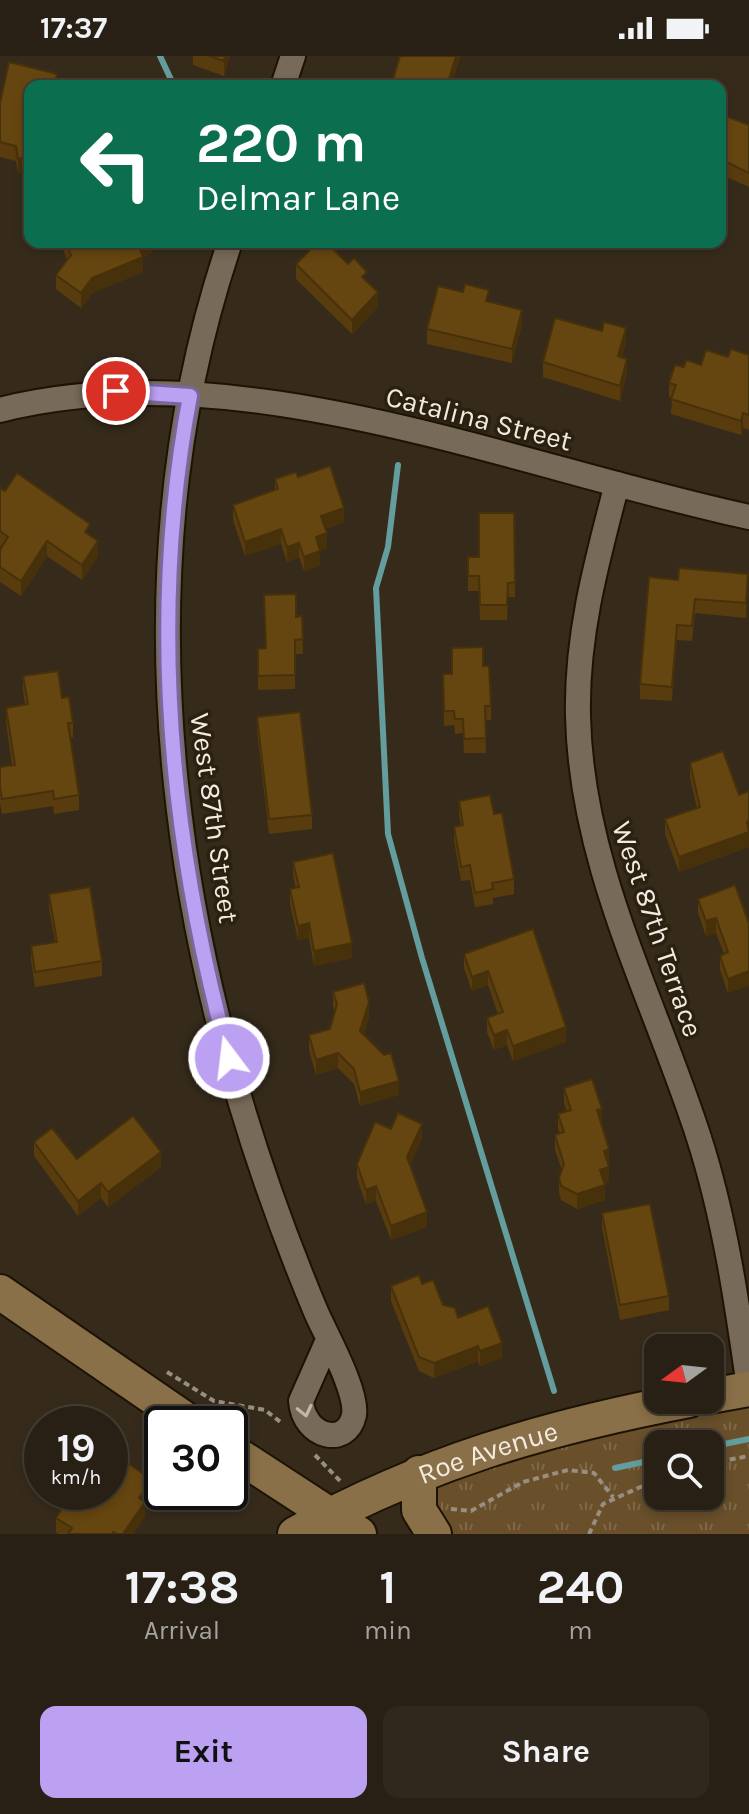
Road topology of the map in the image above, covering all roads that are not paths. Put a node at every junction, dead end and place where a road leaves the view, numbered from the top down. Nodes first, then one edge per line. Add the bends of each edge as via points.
1 (293, 56) edge
2 (285, 80) edge
3 (228, 248) edge
4 (190, 396) junction
5 (0, 410) edge
6 (617, 484) junction
7 (749, 517) edge
8 (0, 1292) edge
9 (328, 1340) dead end
10 (749, 1388) edge
11 (724, 1393) edge
12 (166, 1406) edge
13 (644, 1410) edge
14 (248, 1462) edge
15 (419, 1473) junction
16 (330, 1514) junction
17 (437, 1518) edge
18 (295, 1534) edge
19 (359, 1534) edge

1 - 2 street
3 - 4 street, West 87th Street
4 - 5 street, Catalina Street via 116,391 59,396
4 - 6 street, Catalina Street via 393,426
4 - 9 street, West 87th Street via 171,526 167,596 168,700 186,859 202,947 244,1112
6 - 7 street, Catalina Street
6 - 10 street, West 87th Terrace via 595,566 578,678 584,791 614,904 714,1186
8 - 12 street
10 - 11 street
13 - 15 street, Roe Avenue via 518,1439
14 - 16 street
15 - 16 street, Roe Avenue
15 - 17 street via 419,1510
16 - 18 street, Roe Avenue
16 - 19 street

